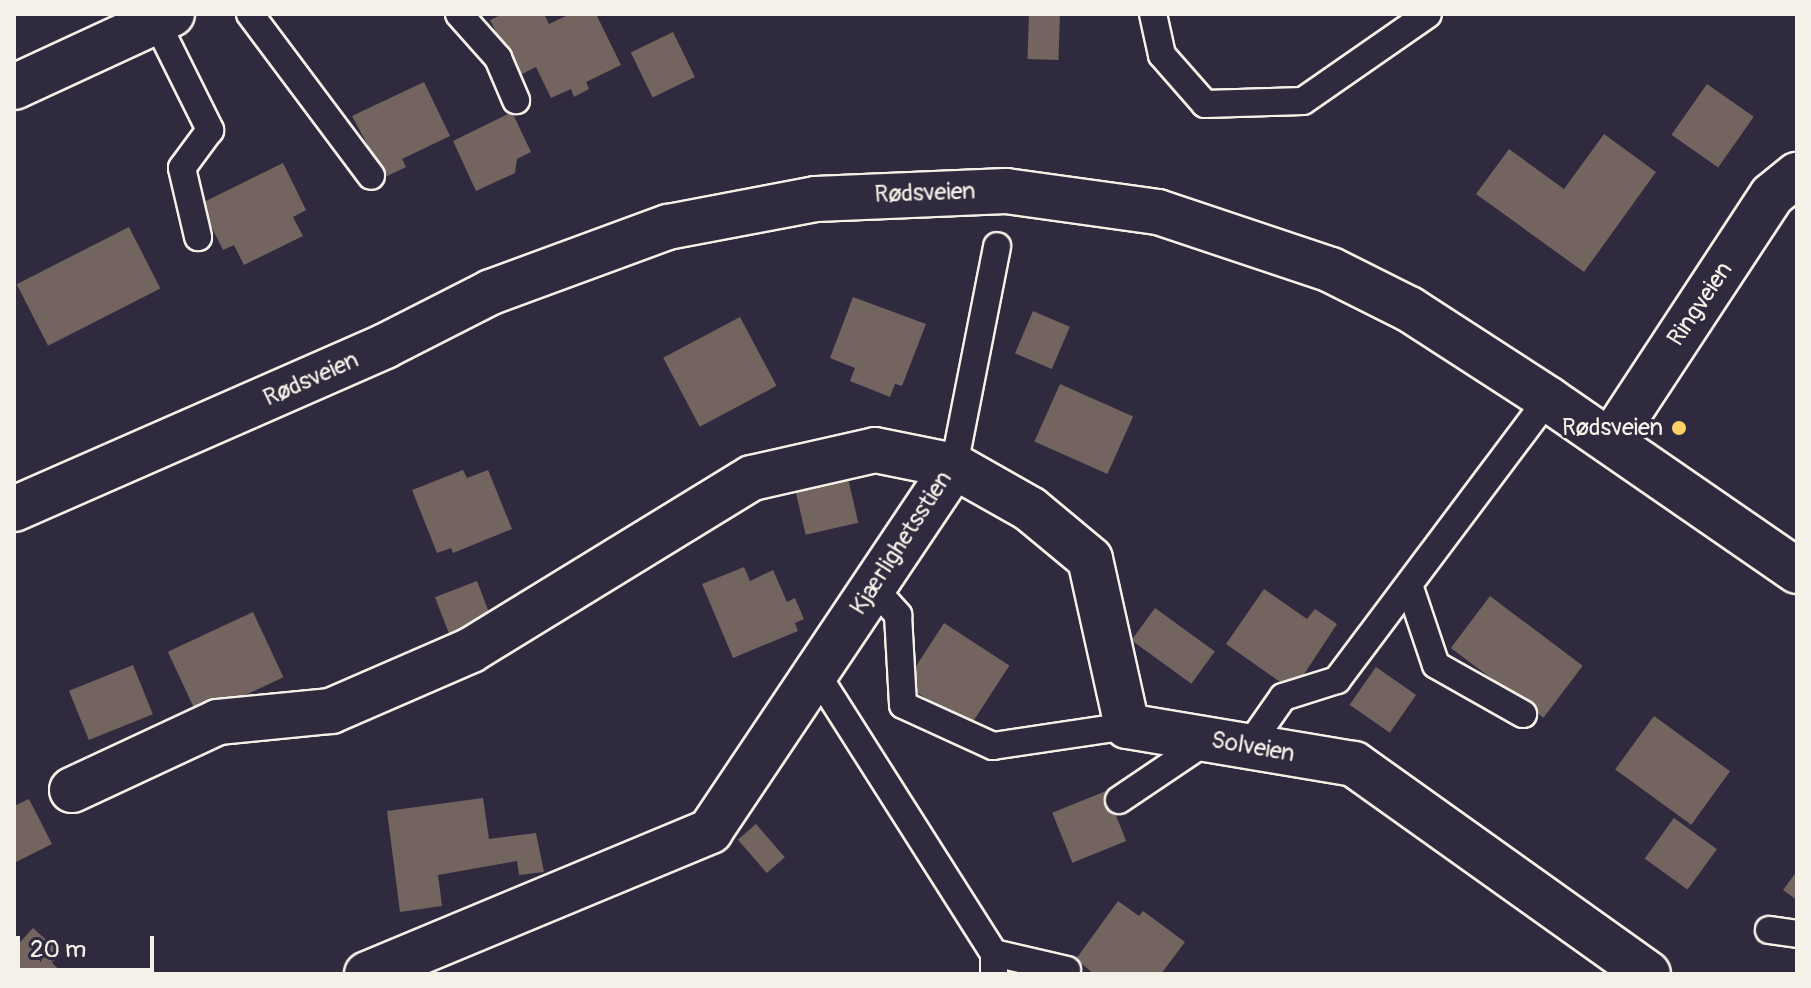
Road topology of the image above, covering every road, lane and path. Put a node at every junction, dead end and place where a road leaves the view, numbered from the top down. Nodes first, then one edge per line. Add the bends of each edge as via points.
1 (250, 14) edge
2 (459, 14) edge
3 (1153, 14) edge
4 (1428, 14) edge
5 (164, 18) edge
6 (14, 87) edge
7 (516, 100) dead end
8 (1797, 175) edge
9 (371, 176) dead end
10 (198, 237) dead end
11 (997, 246) dead end
12 (1548, 399) junction
13 (1611, 440) junction
14 (954, 466) junction
15 (14, 509) edge
16 (1797, 571) edge
17 (1409, 585) junction
18 (873, 587) junction
19 (816, 673) junction
20 (1523, 714) dead end
21 (1127, 726) junction
22 (1228, 743) junction
23 (72, 790) dead end
24 (1119, 800) dead end
25 (1769, 930) dead end
26 (1797, 934) edge
27 (994, 963) edge
28 (1067, 970) dead end
29 (367, 974) edge
30 (1648, 974) edge

1 - 9 lane
2 - 7 lane via 498,58
3 - 4 lane via 1162,55 1205,104 1303,101
5 - 6 main road
5 - 10 lane via 210,130 182,168
8 - 13 main road, Ringveien via 1772,195
11 - 14 lane
12 - 13 main road, Rødsveien
12 - 15 main road, Rødsveien via 1409,309 1331,270 1248,240 1158,212 1084,199 1006,191 910,191 816,199 668,227 491,292 371,352
12 - 17 lane
13 - 16 main road, Rødsveien
14 - 18 main road, Kjærlighetsstien
14 - 21 main road via 1030,509 1090,559
14 - 23 main road, Kjærlighetsstien via 875,450 752,478 471,650 331,711 218,722
17 - 20 lane via 1436,665
17 - 22 lane via 1337,680 1283,697
18 - 19 main road, Kjærlighetsstien
18 - 21 lane via 898,615 903,705 993,746
19 - 27 lane
19 - 29 main road, Kjærlighetsstien via 710,831
21 - 22 main road, Solveien
22 - 24 lane
22 - 30 main road, Solveien via 1354,764
25 - 26 lane
27 - 28 lane

